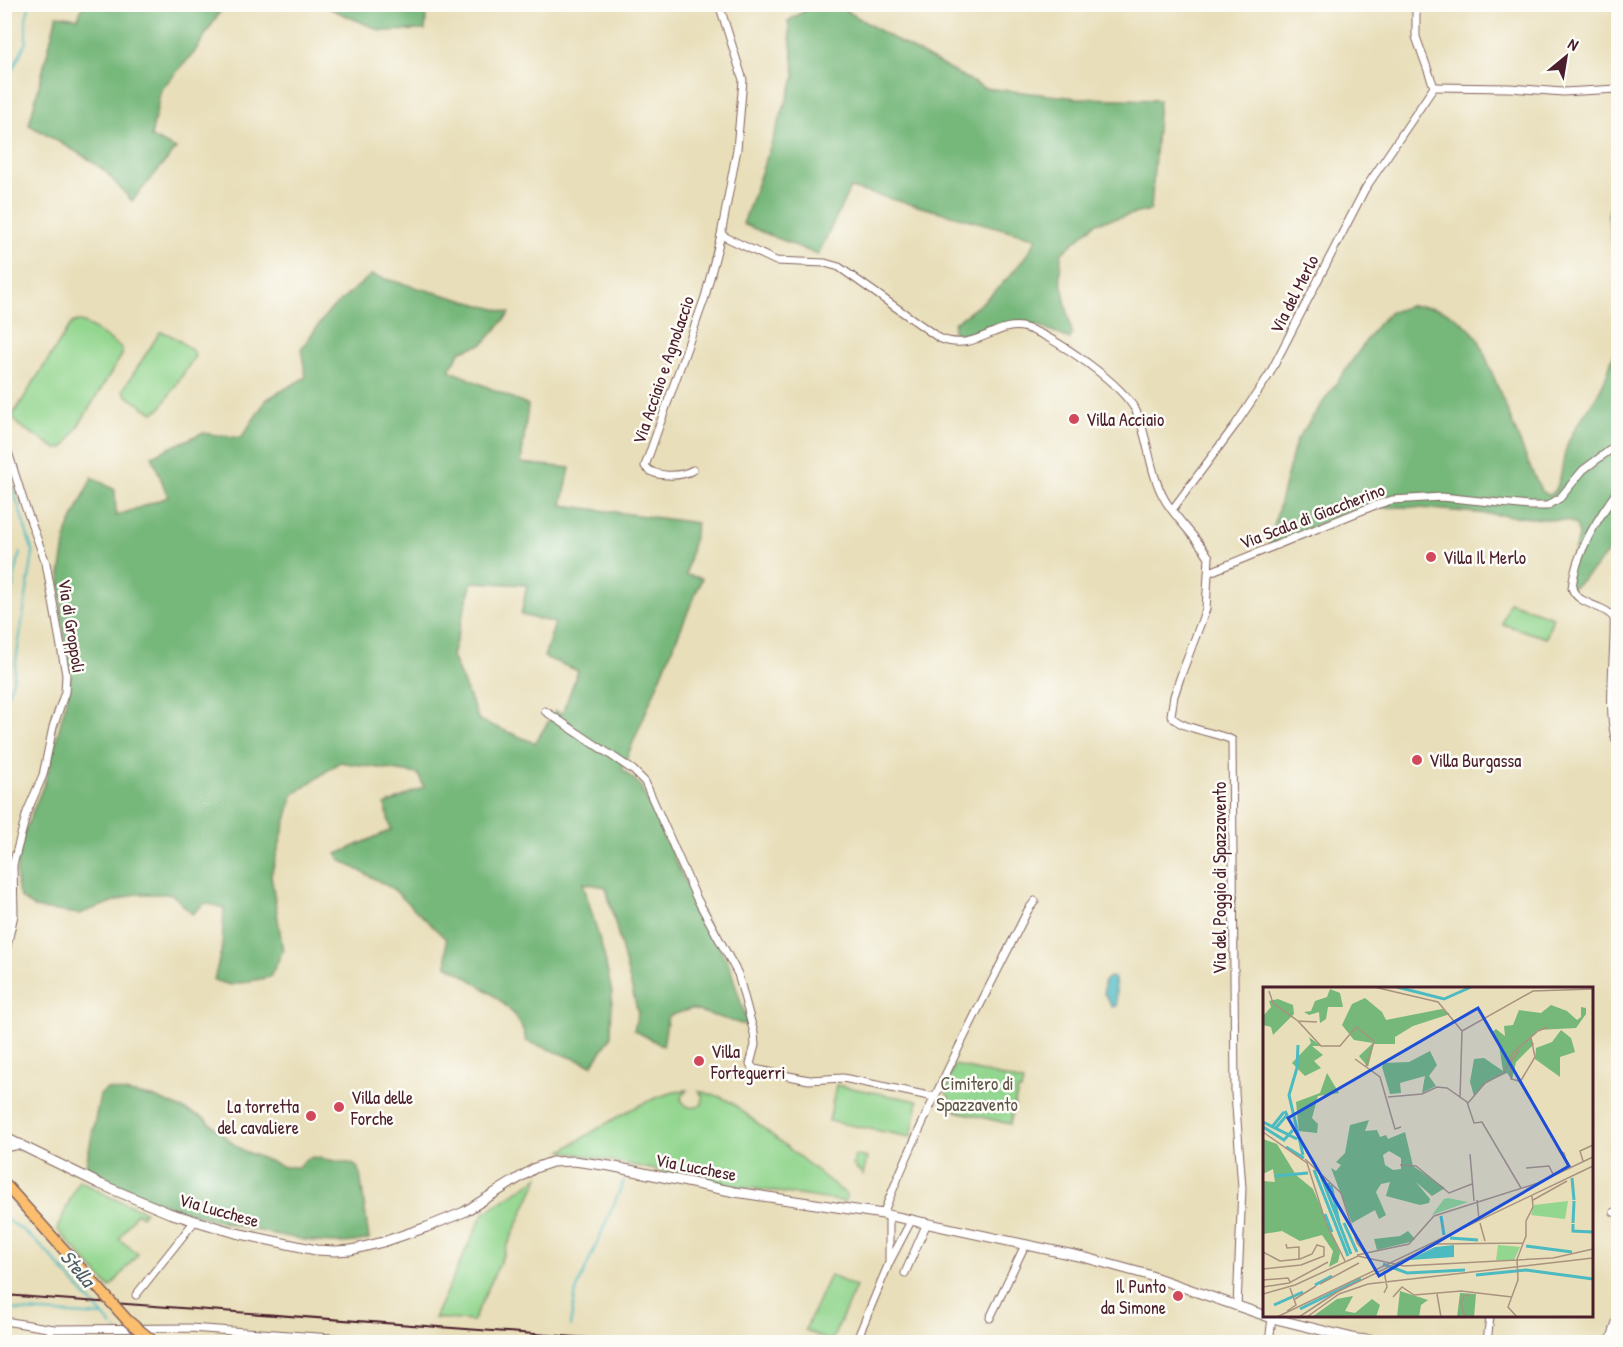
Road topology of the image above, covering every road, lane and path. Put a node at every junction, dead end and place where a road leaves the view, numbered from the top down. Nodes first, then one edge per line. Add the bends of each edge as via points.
1 (719, 4) edge
2 (1416, 4) edge
3 (1434, 87) junction
4 (1618, 89) edge
5 (722, 235) junction
6 (4, 439) edge
7 (1618, 444) edge
8 (693, 470) dead end
9 (1618, 490) edge
10 (1172, 510) junction
11 (1210, 572) junction
12 (1616, 623) edge
13 (545, 711) dead end
14 (1618, 745) edge
15 (1035, 901) dead end
16 (4, 959) edge
17 (934, 1098) junction
18 (4, 1137) edge
19 (20, 1144) junction
20 (4, 1147) edge
21 (4, 1183) edge
22 (886, 1214) junction
23 (912, 1220) junction
24 (194, 1222) junction
25 (927, 1223) junction
26 (1025, 1245) junction
27 (889, 1263) junction
28 (905, 1273) dead end
29 (136, 1295) dead end
30 (1237, 1307) junction
31 (1263, 1315) edge
32 (1618, 1315) edge
33 (1269, 1317) edge
34 (1490, 1317) edge
35 (990, 1318) dead end
36 (1272, 1318) junction
37 (4, 1321) edge
38 (51, 1329) junction
39 (49, 1342) edge
40 (154, 1342) edge
41 (388, 1342) edge
42 (856, 1342) edge
43 (1269, 1342) edge
44 (1389, 1342) edge
45 (1487, 1342) edge
46 (1610, 1342) edge

1 - 5 street, Via Acciaio e Agnolaccio via 743,80 737,149
2 - 3 street via 1416,37
3 - 4 street via 1563,92
3 - 10 street, Via del Merlo via 1365,189 1269,375
5 - 8 street, Via Acciaio e Agnolaccio via 705,297 645,466 658,474
5 - 10 street via 776,261 839,267 946,341 968,342 1019,327 1069,350 1129,398 1159,489
6 - 16 street, Via di Groppoli via 46,563 66,675 42,775 25,816 13,866 14,915
7 - 11 street, Via Scala di Giaccherino via 1583,470 1560,498 1547,506 1443,497 1392,500
9 - 12 street via 1584,547 1572,588 1576,596 1611,614
10 - 11 street, Via del Poggio di Spazzavento via 1209,557
11 - 30 street, Via del Poggio di Spazzavento via 1206,609 1177,687 1171,715 1176,722 1232,740 1235,1093 1242,1188
12 - 14 street via 1613,716
13 - 17 street via 645,782 696,897 738,974 754,1033 755,1050 750,1061 754,1069 809,1080 843,1078
15 - 17 street
17 - 22 street
18 - 19 street, Via Lucchese
19 - 20 street
19 - 24 street, Via Lucchese via 114,1190
21 - 40 main road, bridge via 128,1321
22 - 23 street, Via Lucchese
22 - 24 street, Via Lucchese via 562,1161 528,1171 445,1221 351,1250 305,1248
22 - 27 street
23 - 25 street, Via Lucchese
23 - 27 street
24 - 29 street
25 - 26 street, Via Lucchese
25 - 28 street
26 - 30 street, Via Lucchese via 1122,1267
26 - 35 street
27 - 42 street
30 - 31 street, Via Lucchese
32 - 46 street
33 - 36 street, Via Lucchese
34 - 45 street
36 - 43 street
36 - 44 street, Via Lucchese via 1357,1339
37 - 38 street
38 - 39 street
38 - 41 street via 190,1328

